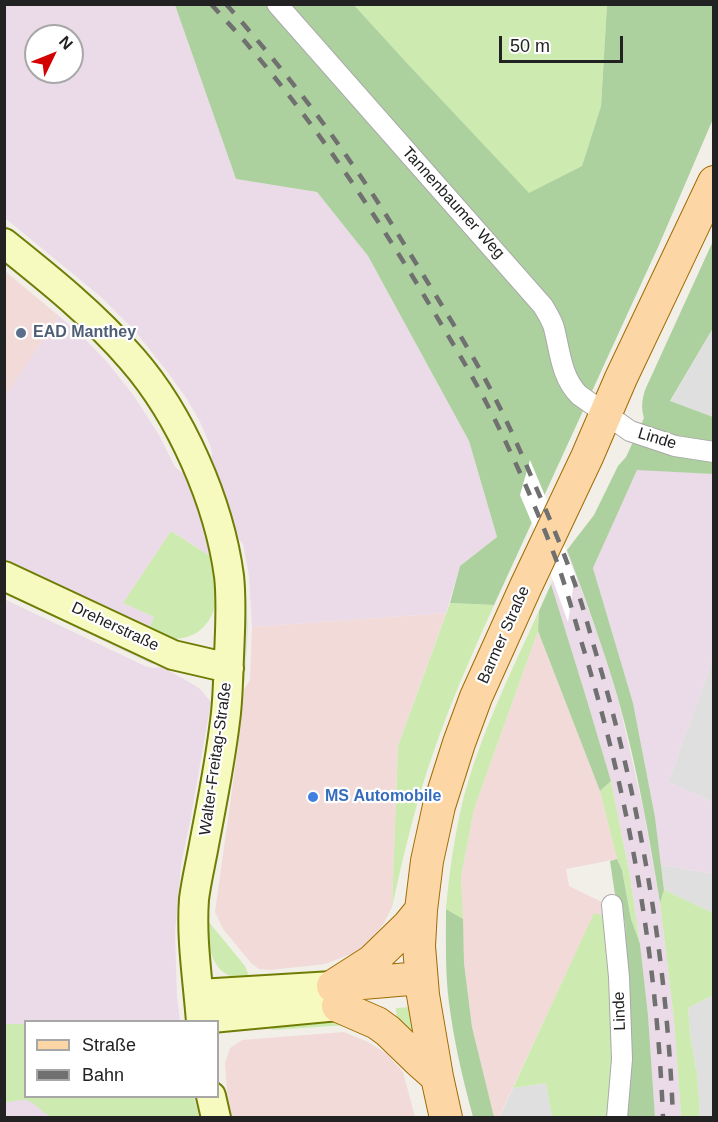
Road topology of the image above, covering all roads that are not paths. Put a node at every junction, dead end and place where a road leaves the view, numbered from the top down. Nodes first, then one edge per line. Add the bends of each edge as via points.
1 (277, 4) edge
2 (714, 182) edge
3 (4, 243) edge
4 (605, 413) junction
5 (714, 452) edge
6 (4, 576) edge
7 (229, 668) junction
8 (612, 905) dead end
9 (421, 910) junction
10 (422, 987) junction
11 (335, 996) junction
12 (201, 1012) edge
13 (437, 1077) junction
14 (211, 1098) edge
15 (216, 1118) edge
16 (446, 1118) edge
17 (617, 1118) edge

1 - 4 street, Tannenbaumer Weg via 543,306 553,324 568,382
2 - 4 main road, Barmer Straße
3 - 7 main road, Walter-Freitag-Straße via 70,296 133,359 172,416 196,462 220,531 229,576
4 - 5 street, Linde via 630,431 675,446
4 - 9 main road, Barmer Straße via 476,697 439,806
6 - 7 main road, Dreherstraße via 173,655
7 - 12 main road, Walter-Freitag-Straße via 221,748 194,899 194,950
8 - 17 street, Linde via 622,1059
9 - 10 main road, Barmer Straße
9 - 11 main road
10 - 11 main road via 390,1001
10 - 13 main road, Barmer Straße
11 - 12 main road, Walter-Freitag-Straße
11 - 13 main road via 378,1023
13 - 16 main road, Barmer Straße
14 - 15 main road

